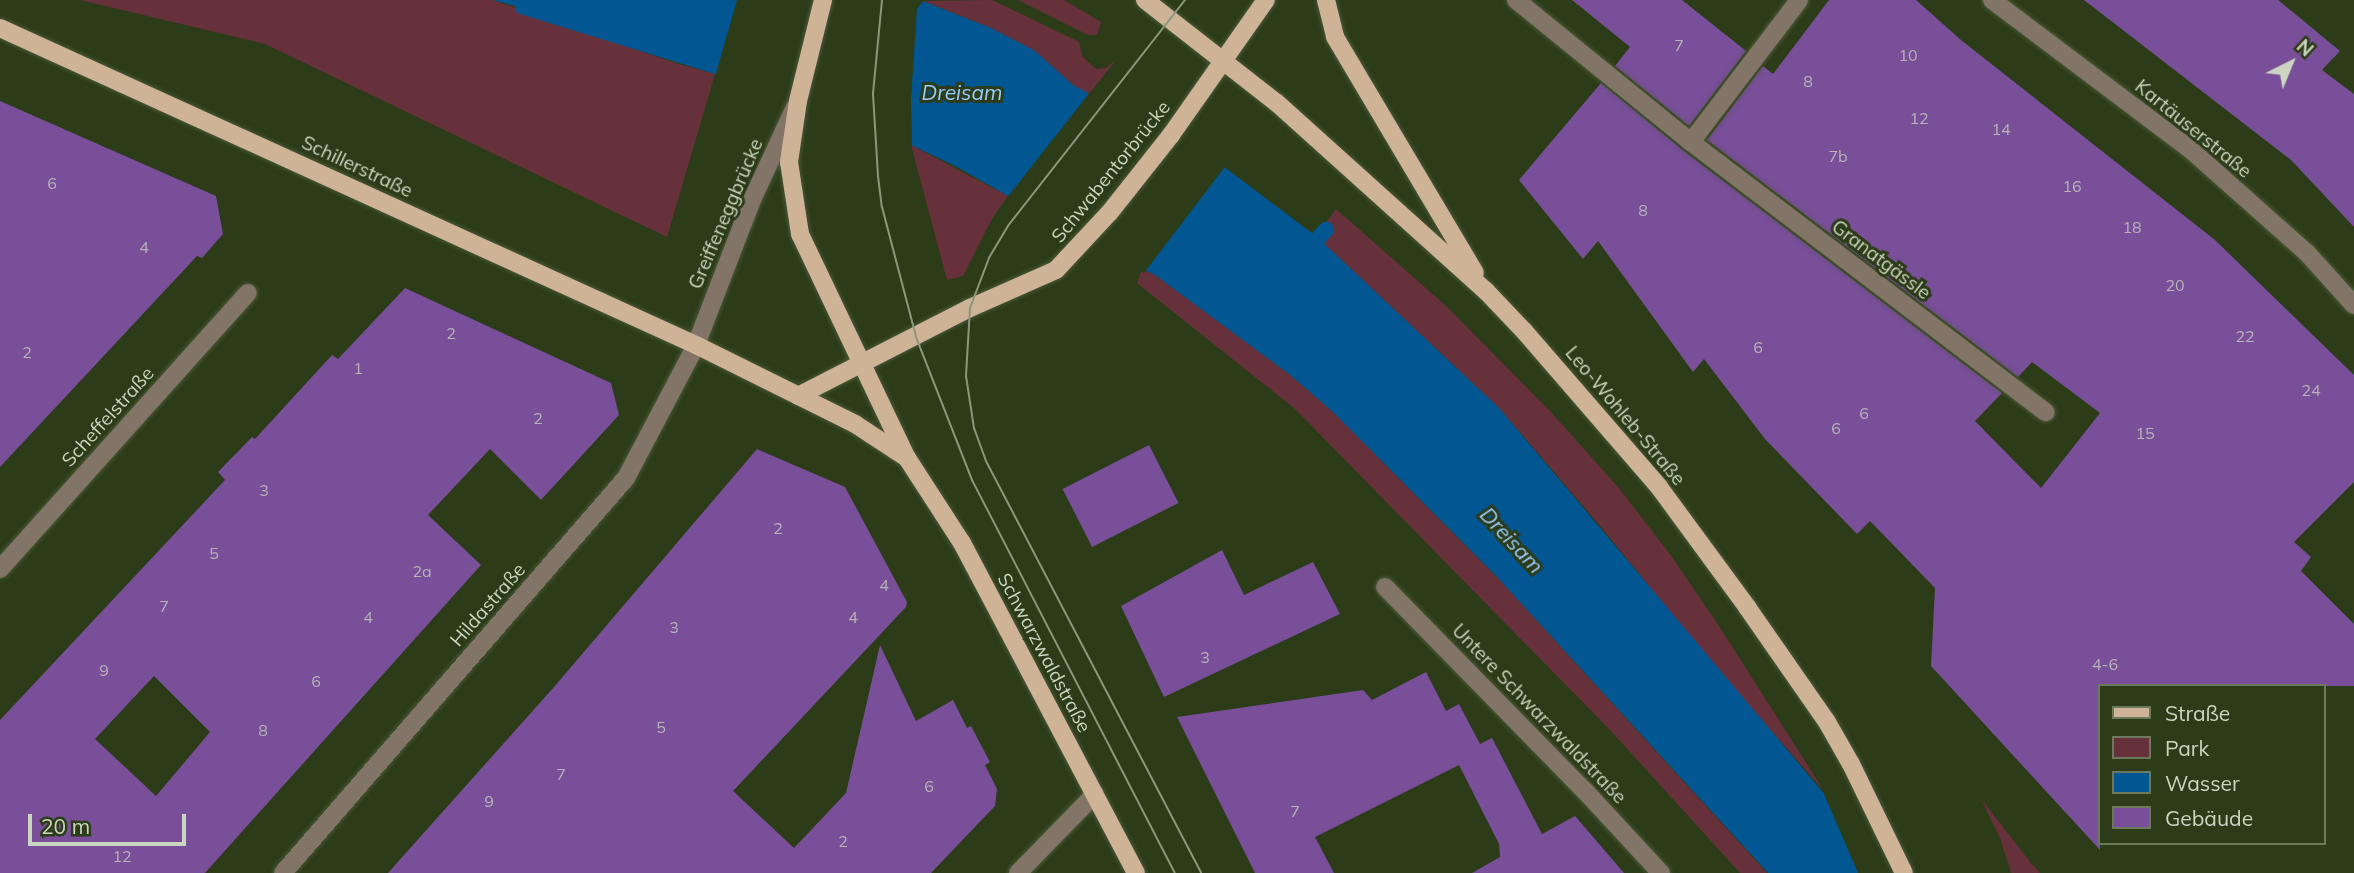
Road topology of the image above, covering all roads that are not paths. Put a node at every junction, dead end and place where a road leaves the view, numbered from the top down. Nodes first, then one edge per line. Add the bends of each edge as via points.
1 (823, 0) edge
2 (1145, 0) edge
3 (1266, 0) edge
4 (1326, 0) edge
5 (1516, 0) edge
6 (1799, 0) edge
7 (1992, 0) edge
8 (0, 28) edge
9 (1225, 60) junction
10 (797, 101) junction
11 (1691, 142) junction
12 (1486, 290) junction
13 (248, 293) dead end
14 (2354, 304) edge
15 (696, 345) junction
16 (861, 363) junction
17 (798, 396) junction
18 (2046, 412) dead end
19 (907, 458) junction
20 (0, 569) edge
21 (1385, 587) dead end
22 (1095, 794) junction
23 (283, 873) edge
24 (1018, 873) edge
25 (1136, 873) edge
26 (1661, 873) edge
27 (1904, 873) edge

1 - 10 main road, Greiffeneggbrücke
2 - 9 main road, Leo-Wohleb-Straße
3 - 9 main road, Schwabentorbrücke
4 - 12 main road via 1335,37 1347,60
5 - 11 street, Granatgässle
6 - 11 street
7 - 14 street, Kartäuserstraße via 2191,150 2307,253
8 - 15 main road, Schillerstraße
9 - 12 main road, Leo-Wohleb-Straße
9 - 16 main road, Schwabentorbrücke via 1110,212 1056,270
10 - 15 street, Greiffeneggbrücke
10 - 16 main road, Greiffeneggbrücke via 789,162 800,234
11 - 18 street, Granatgässle
12 - 27 main road, Leo-Wohleb-Straße via 1659,487 1747,607 1827,722
13 - 20 street, Scheffelstraße
15 - 17 main road, Schwarzwaldstraße
15 - 23 street, Hildastraße via 626,478
16 - 17 main road
16 - 19 main road, Schwarzwaldstraße
17 - 19 main road, Schwarzwaldstraße via 855,424
19 - 22 main road, Schwarzwaldstraße via 962,543
21 - 26 street, Untere Schwarzwaldstraße
22 - 24 street
22 - 25 main road, Schwarzwaldstraße

